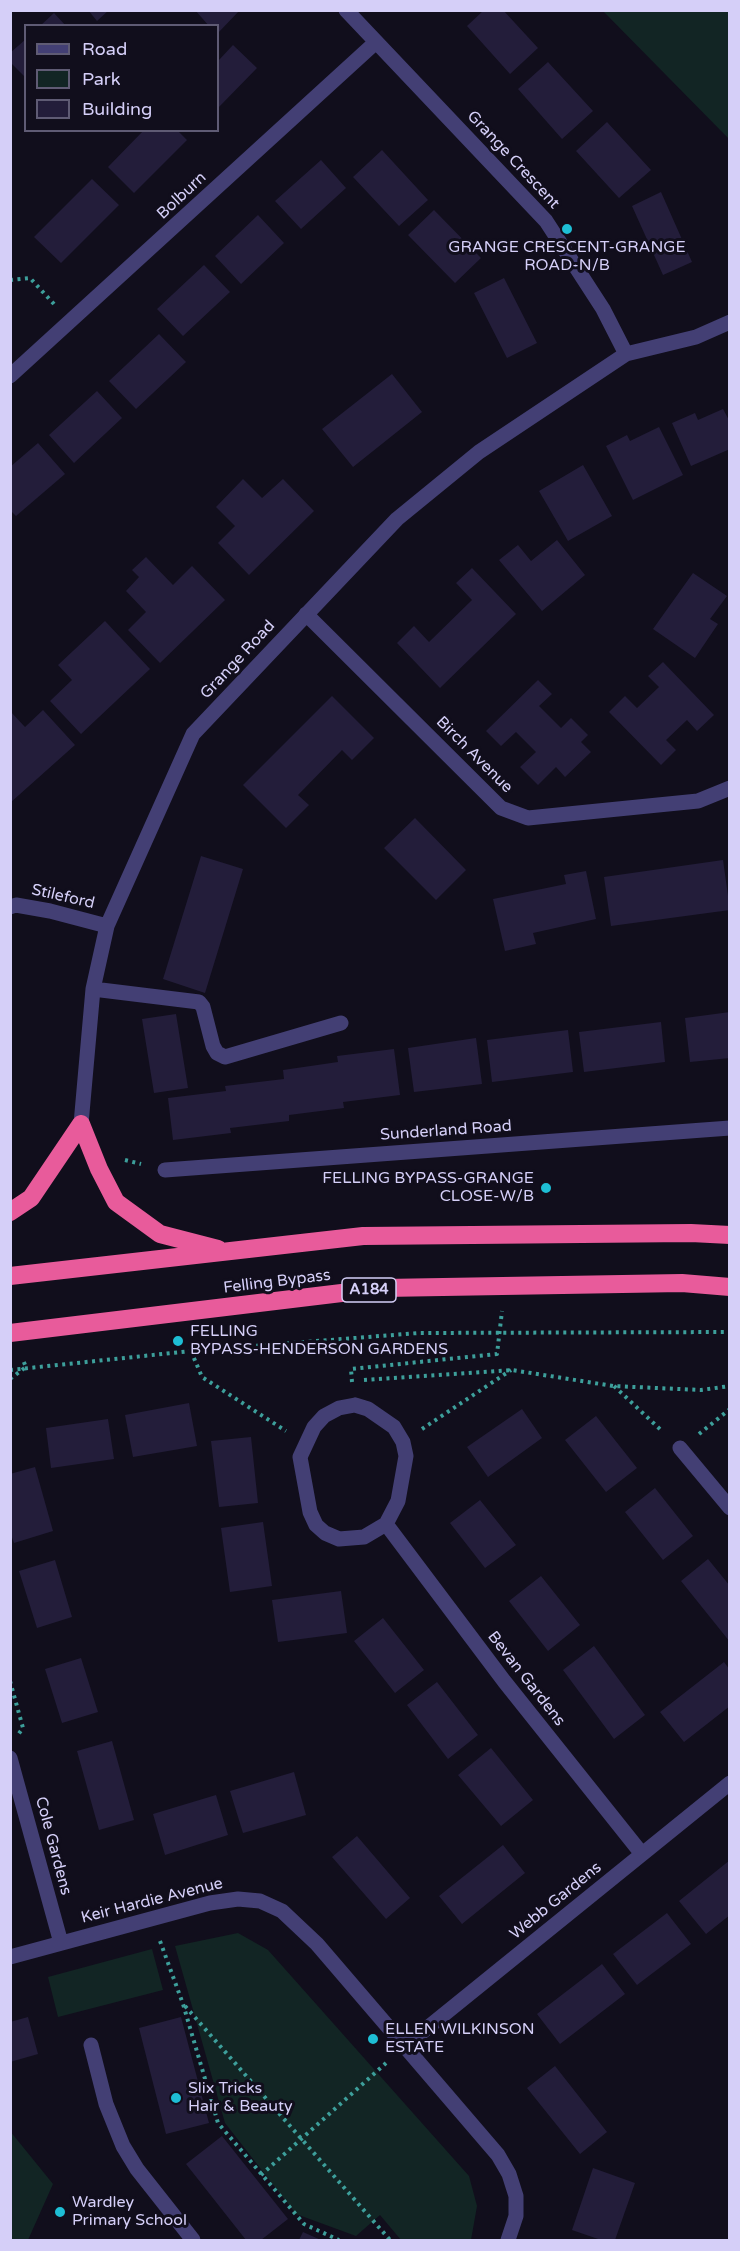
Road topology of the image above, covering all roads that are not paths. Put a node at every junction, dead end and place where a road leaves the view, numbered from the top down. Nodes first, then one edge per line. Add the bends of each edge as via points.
1 (346, 10) edge
2 (376, 42) junction
3 (729, 322) edge
4 (626, 354) junction
5 (10, 376) edge
6 (306, 614) junction
7 (729, 788) edge
8 (10, 907) edge
9 (107, 926) junction
10 (93, 989) junction
11 (341, 1023) dead end
12 (81, 1124) junction
13 (729, 1128) edge
14 (165, 1170) dead end
15 (10, 1212) edge
16 (729, 1235) edge
17 (228, 1252) junction
18 (10, 1276) edge
19 (729, 1287) edge
20 (10, 1333) edge
21 (680, 1448) road end
22 (729, 1508) edge
23 (386, 1524) junction
24 (10, 1758) edge
25 (729, 1783) edge
26 (642, 1854) junction
27 (61, 1943) junction
28 (10, 1957) edge
29 (90, 2045) dead end
30 (405, 2046) junction
31 (193, 2241) edge
32 (508, 2241) edge

1 - 2 street, Grange Crescent
2 - 4 street, Grange Crescent via 546,221 603,309
2 - 5 street, Bolburn
3 - 4 street via 696,337
4 - 6 street, Grange Road via 479,452 397,519
6 - 7 street, Birch Avenue via 501,808 528,818 698,801
6 - 9 street, Grange Road via 193,734
8 - 9 street, Stileford via 50,911
9 - 10 street, Grange Road
10 - 11 street via 199,1002 213,1046 225,1057
10 - 12 street, Grange Road
12 - 15 highway via 31,1198
12 - 17 highway via 116,1202 160,1234
13 - 14 street, Sunderland Road
16 - 17 highway via 363,1236
17 - 18 highway
19 - 20 highway, Felling Bypass / A184 via 682,1283 383,1288
21 - 22 street
23 - 23 street via 398,1501 406,1456 403,1442 394,1427 381,1417 355,1405 339,1408 324,1416 304,1443 300,1457 310,1512 316,1525 339,1539 364,1537
23 - 26 street, Bevan Gardens
24 - 27 street, Cole Gardens
25 - 26 street, Webb Gardens
26 - 30 street, Webb Gardens
27 - 28 street, Keir Hardie Avenue
27 - 30 street, Keir Hardie Avenue via 238,1899 261,1901 282,1911 317,1944
29 - 31 street via 106,2104 123,2146
30 - 32 street, Keir Hardie Avenue via 498,2155 509,2174 516,2196 516,2217

